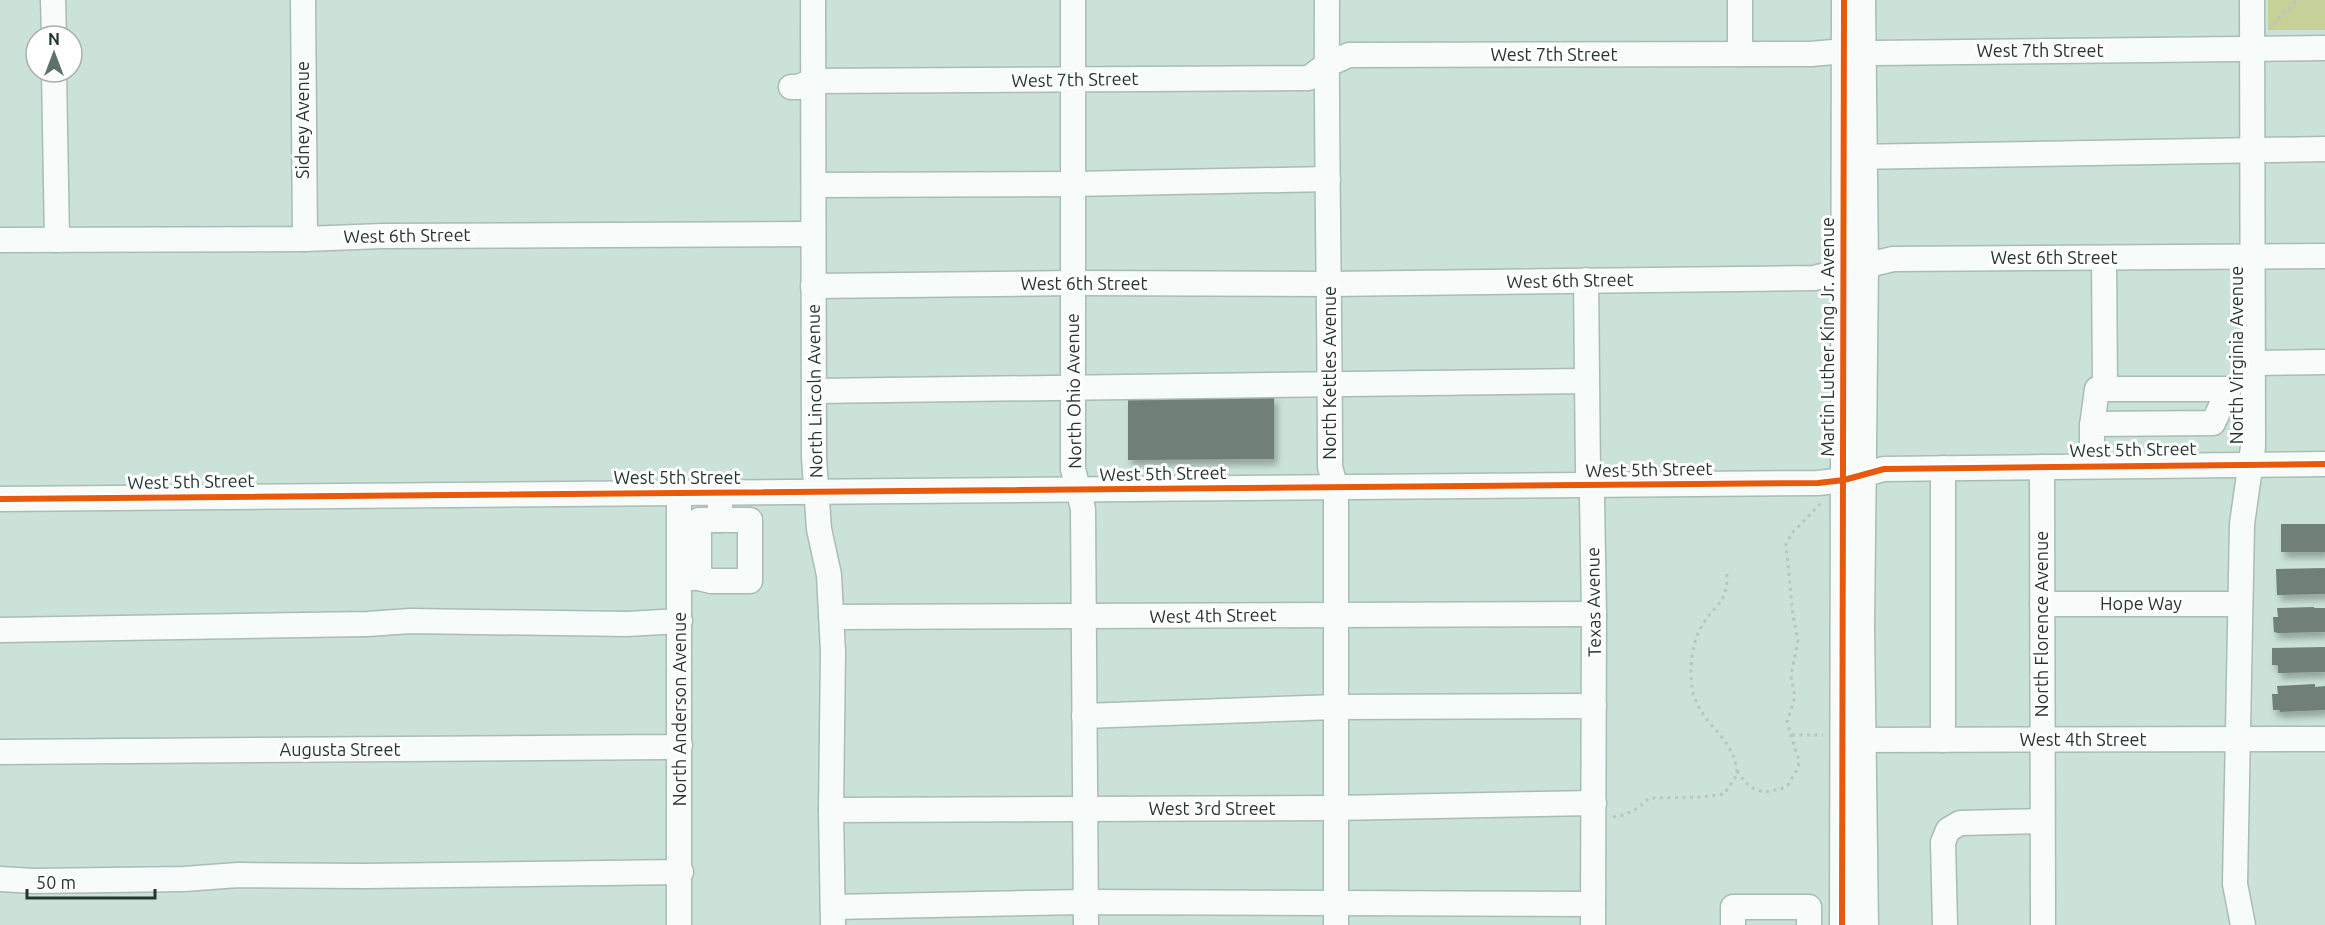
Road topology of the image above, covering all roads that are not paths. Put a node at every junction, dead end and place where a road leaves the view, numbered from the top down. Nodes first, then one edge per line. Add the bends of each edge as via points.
1 (53, 0) edge
2 (303, 0) edge
3 (813, 0) edge
4 (1072, 0) edge
5 (1327, 0) edge
6 (1740, 0) edge
7 (1844, 0) edge
8 (1863, 0) edge
9 (2252, 0) edge
10 (54, 24) edge
11 (2259, 41) junction
12 (2325, 48) edge
13 (1854, 52) junction
14 (1740, 54) junction
15 (1326, 64) junction
16 (1073, 80) junction
17 (54, 84) edge
18 (802, 84) junction
19 (2251, 149) junction
20 (2325, 149) edge
21 (1854, 157) junction
22 (1328, 179) junction
23 (1073, 184) junction
24 (814, 185) junction
25 (813, 234) junction
26 (304, 239) junction
27 (0, 240) edge
28 (57, 240) junction
29 (2325, 256) edge
30 (2253, 257) junction
31 (2104, 258) junction
32 (1866, 266) junction
33 (1842, 271) junction
34 (1586, 280) junction
35 (1073, 283) junction
36 (1330, 284) junction
37 (813, 286) junction
38 (2325, 362) edge
39 (2252, 363) junction
40 (1586, 381) junction
41 (1330, 385) junction
42 (1073, 388) junction
43 (2105, 389) junction
44 (2241, 389) junction
45 (814, 391) junction
46 (2092, 424) junction
47 (2250, 464) junction
48 (2325, 464) edge
49 (2092, 466) junction
50 (2042, 467) junction
51 (1943, 468) junction
52 (1845, 484) junction
53 (1590, 486) junction
54 (1336, 488) junction
55 (1077, 490) junction
56 (817, 492) junction
57 (679, 493) junction
58 (720, 493) junction
59 (770, 493) junction
60 (0, 499) edge
61 (720, 520) junction
62 (750, 520) junction
63 (689, 539) junction
64 (690, 578) junction
65 (2042, 604) junction
66 (2240, 604) junction
67 (1336, 614) junction
68 (1594, 614) junction
69 (832, 617) junction
70 (1083, 617) junction
71 (680, 621) junction
72 (0, 630) edge
73 (1336, 706) junction
74 (1594, 706) junction
75 (1084, 716) junction
76 (1846, 739) junction
77 (2325, 739) edge
78 (1943, 740) junction
79 (2042, 740) junction
80 (2238, 740) junction
81 (680, 745) junction
82 (0, 752) edge
83 (1336, 808) junction
84 (1085, 809) junction
85 (831, 810) junction
86 (1601, 810) junction
87 (2042, 821) junction
88 (681, 872) junction
89 (0, 879) edge
90 (1085, 914) edge
91 (1336, 914) edge
92 (1593, 914) edge
93 (833, 916) edge
94 (679, 925) edge
95 (1733, 925) edge
96 (1809, 925) edge
97 (1842, 925) edge
98 (1866, 925) edge
99 (1945, 925) edge
100 (2043, 925) edge
101 (2242, 925) edge

1 - 10 street
2 - 26 street, Sidney Avenue
3 - 18 street, North Lincoln Avenue
4 - 16 street, North Ohio Avenue
5 - 15 street, North Kettles Avenue
6 - 14 street
7 - 13 street, Martin Luther King Jr. Avenue
8 - 13 street, Martin Luther King Jr. Avenue
9 - 11 street, North Virginia Avenue
11 - 12 street, West 7th Street
11 - 13 street, West 7th Street
11 - 19 street, North Virginia Avenue
13 - 14 street, West 7th Street
13 - 21 street, Martin Luther King Jr. Avenue
14 - 15 street, West 7th Street via 1349,55
15 - 16 street, West 7th Street via 1309,78
15 - 22 street, North Kettles Avenue
16 - 18 street, West 7th Street
16 - 23 street, North Ohio Avenue
17 - 28 street
18 - 24 street, North Lincoln Avenue
19 - 20 street
19 - 21 street
19 - 30 street, North Virginia Avenue
21 - 32 street, Martin Luther King Jr. Avenue
21 - 33 street, Martin Luther King Jr. Avenue
22 - 23 street
22 - 36 street, North Kettles Avenue
23 - 24 street
23 - 35 street, North Ohio Avenue
24 - 25 street, North Lincoln Avenue
25 - 26 street, West 6th Street
25 - 37 street, North Lincoln Avenue
26 - 28 street, West 6th Street
27 - 28 street, West 6th Street
29 - 30 street, West 6th Street
30 - 31 street, West 6th Street
30 - 39 street, North Virginia Avenue
31 - 32 street, West 6th Street via 1893,259
31 - 43 street
32 - 33 street, West 6th Street
32 - 52 street, Martin Luther King Jr. Avenue via 1866,444
33 - 34 street, West 6th Street via 1814,278
33 - 52 street, Martin Luther King Jr. Avenue
34 - 36 street, West 6th Street
34 - 40 street, Texas Avenue
35 - 36 street, West 6th Street
35 - 37 street, West 6th Street
35 - 42 street, North Ohio Avenue
36 - 41 street, North Kettles Avenue
37 - 45 street, North Lincoln Avenue
38 - 39 street
39 - 44 street, North Virginia Avenue
40 - 41 street
40 - 53 street, Texas Avenue
41 - 42 street
41 - 54 street, North Kettles Avenue via 1330,467
42 - 45 street
42 - 55 street, North Ohio Avenue via 1073,469
43 - 44 street
43 - 46 street via 2097,389
44 - 46 street via 2213,423
44 - 47 street, North Virginia Avenue via 2253,447
45 - 56 street, North Lincoln Avenue
46 - 49 street
47 - 48 street, West 5th Street
47 - 49 street, West 5th Street
47 - 66 street, North Virginia Avenue via 2242,524
49 - 50 street, West 5th Street
50 - 51 street, West 5th Street
50 - 65 street, North Florence Avenue
51 - 52 street, West 5th Street via 1884,470
51 - 78 street
52 - 53 street, West 5th Street
52 - 76 street, Martin Luther King Jr. Avenue via 1862,627
53 - 54 street, West 5th Street
53 - 68 street, Texas Avenue
54 - 55 street, West 5th Street
54 - 67 street, North Kettles Avenue
55 - 56 street, West 5th Street
55 - 70 street, North Ohio Avenue via 1083,509
56 - 59 street, West 5th Street
56 - 69 street, North Lincoln Avenue
57 - 58 street, West 5th Street
57 - 60 street, West 5th Street
57 - 63 street, North Anderson Avenue
58 - 59 street, West 5th Street
58 - 61 street
59 - 62 street
61 - 62 street
61 - 63 street via 699,520
62 - 64 street via 750,581
63 - 64 street, North Anderson Avenue
64 - 71 street, North Anderson Avenue
65 - 66 street, Hope Way
65 - 79 street, North Florence Avenue
66 - 80 street, North Virginia Avenue
67 - 68 street, West 4th Street
67 - 70 street, West 4th Street
67 - 73 street, North Kettles Avenue
68 - 74 street, Texas Avenue
69 - 70 street, West 4th Street
69 - 85 street, North Lincoln Avenue
70 - 75 street, North Ohio Avenue
71 - 72 street via 410,621
71 - 81 street, North Anderson Avenue
73 - 74 street
73 - 75 street
73 - 83 street, North Kettles Avenue
74 - 86 street, Texas Avenue
75 - 84 street, North Ohio Avenue
76 - 78 street, West 4th Street
76 - 97 street, Martin Luther King Jr. Avenue
76 - 98 street, Martin Luther King Jr. Avenue
77 - 80 street, West 4th Street
78 - 79 street, West 4th Street
79 - 80 street, West 4th Street
79 - 87 street, North Florence Avenue
80 - 101 street, North Virginia Avenue via 2235,884
81 - 82 street, Augusta Street
81 - 88 street, North Anderson Avenue
83 - 84 street, West 3rd Street
83 - 86 street, West 3rd Street
83 - 91 street, North Kettles Avenue
84 - 85 street, West 3rd Street
84 - 90 street, North Ohio Avenue
85 - 93 street, North Lincoln Avenue
86 - 92 street, Texas Avenue
87 - 99 street via 1960,823 1948,830 1943,842
87 - 100 street, North Florence Avenue
88 - 89 street
88 - 94 street, North Anderson Avenue
90 - 91 street
90 - 93 street
91 - 92 street
95 - 96 street via 1733,907 1809,907

